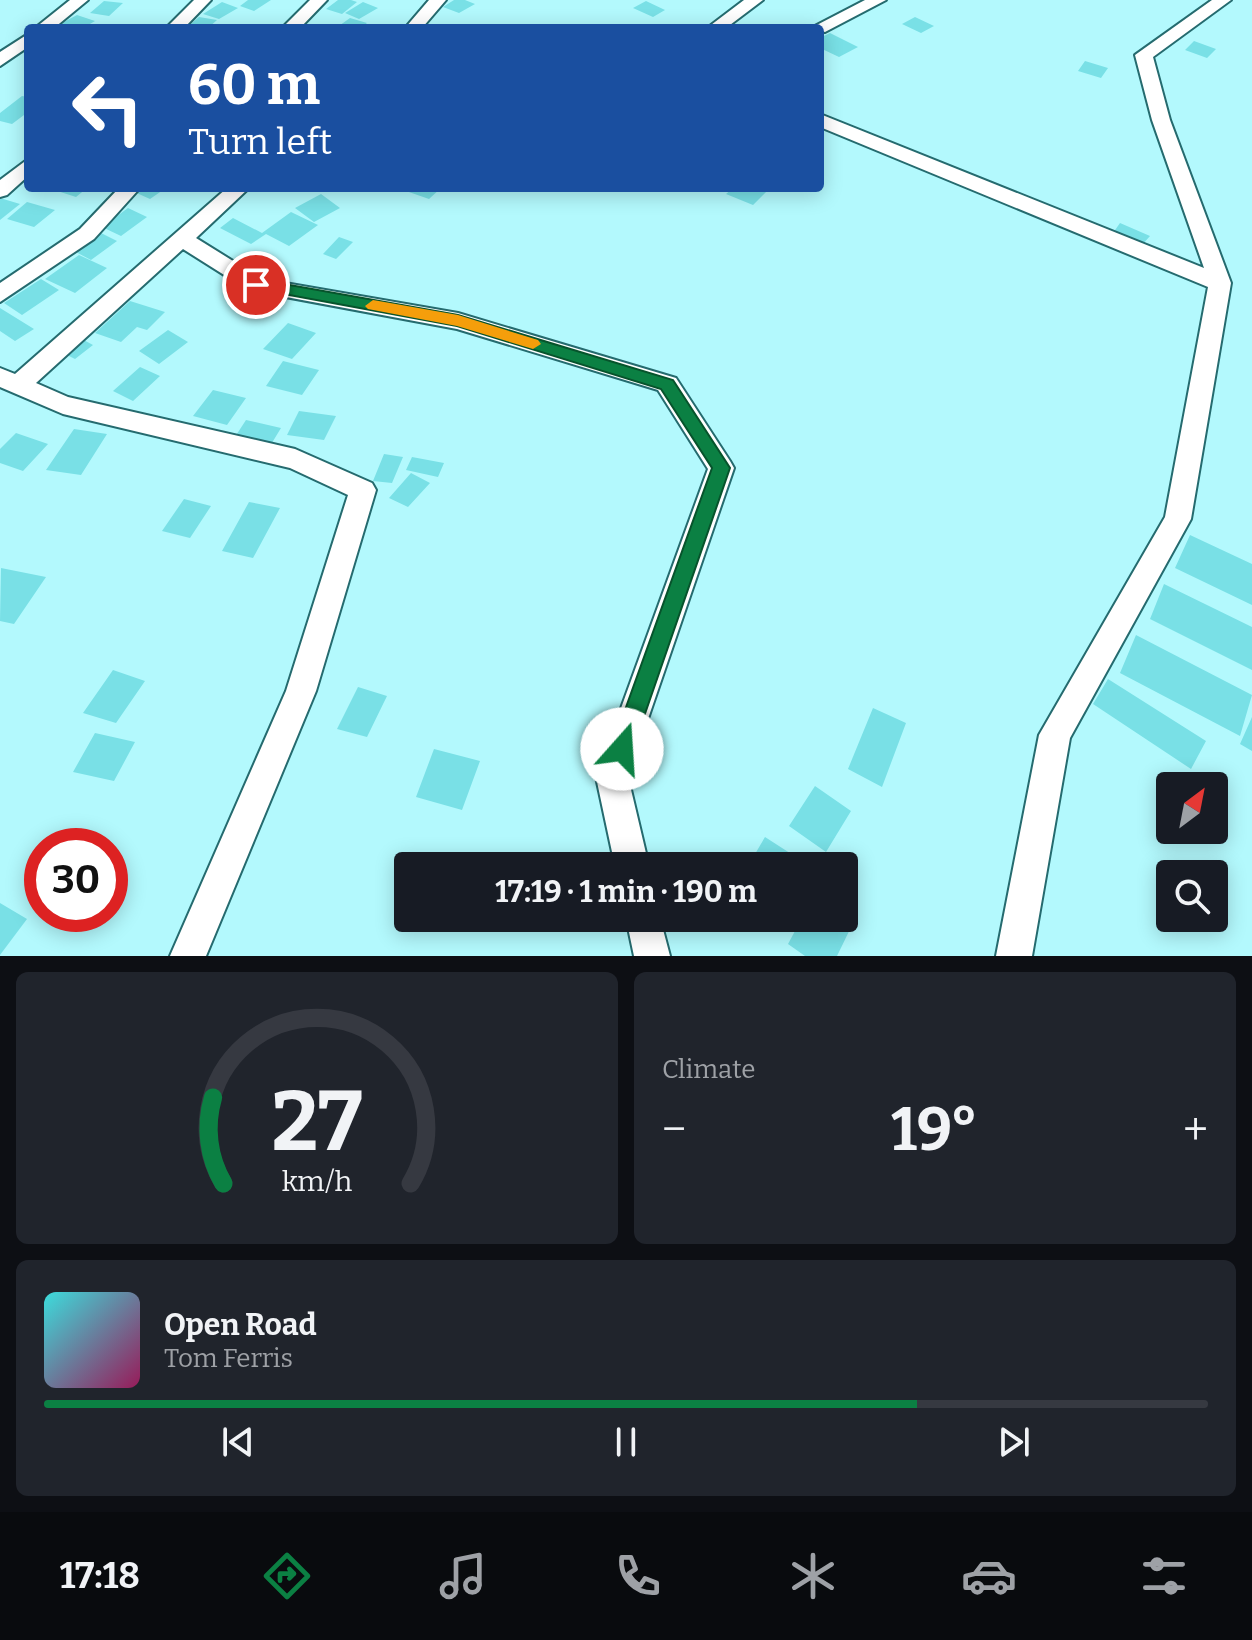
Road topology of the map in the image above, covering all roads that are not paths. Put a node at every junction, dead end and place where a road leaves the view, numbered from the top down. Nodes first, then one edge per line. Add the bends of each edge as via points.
1 (80, 0) edge
2 (203, 0) edge
3 (319, 0) edge
4 (438, 0) edge
5 (755, 0) edge
6 (878, 0) edge
7 (1223, 0) edge
8 (48, 24) edge
9 (178, 24) edge
10 (294, 24) edge
11 (417, 24) edge
12 (721, 24) edge
13 (824, 26) edge
14 (24, 42) edge
15 (0, 61) edge
16 (824, 122) edge
17 (24, 169) edge
18 (0, 191) edge
19 (126, 192) edge
20 (235, 192) edge
21 (182, 239) junction
22 (1220, 283) junction
23 (0, 294) edge
24 (9, 381) edge
25 (629, 852) edge
26 (646, 932) edge
27 (188, 956) edge
28 (652, 956) edge
29 (1014, 956) edge

1 - 8 street
2 - 9 street
3 - 10 street
4 - 11 street
5 - 12 street
6 - 13 street
7 - 22 street via 1144,55 1161,120
14 - 15 street
16 - 22 street
17 - 18 street
19 - 23 street via 87,234
20 - 21 street
21 - 24 street
21 - 25 street via 256,285 458,321 667,384 721,468 612,777
22 - 29 street via 1178,519 1055,735
24 - 27 street via 63,405 295,459 363,490 301,691
26 - 28 street

